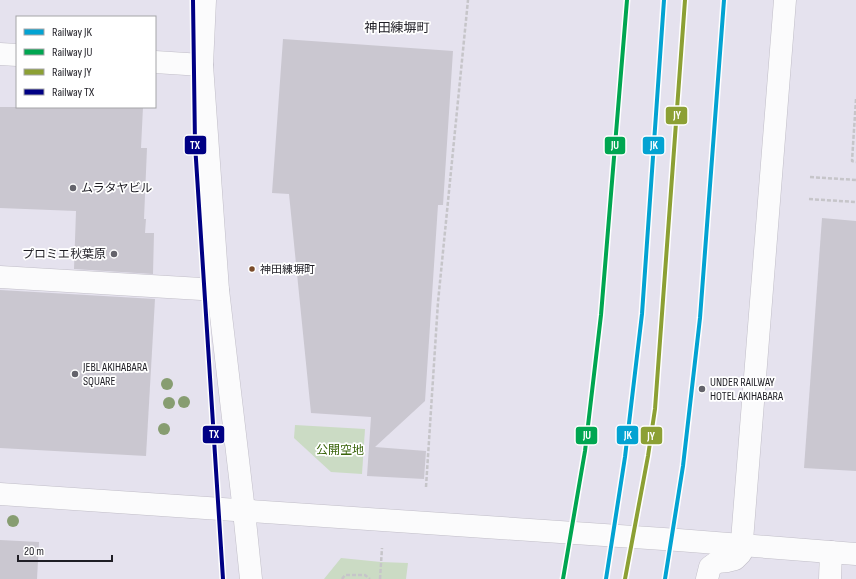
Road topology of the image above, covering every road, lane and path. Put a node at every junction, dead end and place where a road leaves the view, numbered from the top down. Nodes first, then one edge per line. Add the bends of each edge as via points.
1 (205, 0) edge
2 (468, 0) edge
3 (785, 0) edge
4 (0, 54) edge
5 (16, 55) edge
6 (156, 62) edge
7 (202, 65) junction
8 (856, 99) edge
9 (856, 162) edge
10 (810, 177) dead end
11 (856, 180) edge
12 (809, 199) dead end
13 (856, 202) edge
14 (0, 276) edge
15 (218, 290) junction
16 (426, 487) dead end
17 (0, 494) edge
18 (244, 511) junction
19 (742, 545) junction
20 (382, 547) dead end
21 (831, 552) junction
22 (856, 554) edge
23 (251, 579) edge
24 (342, 579) edge
25 (370, 579) edge
26 (380, 579) edge
27 (707, 579) edge
28 (830, 579) edge

1 - 7 street
2 - 16 path via 438,302
3 - 19 street
4 - 5 street
6 - 7 street
7 - 15 street
8 - 9 path via 852,161
10 - 11 path
12 - 13 path
14 - 15 street
15 - 18 street
17 - 18 street
18 - 19 street
18 - 23 street
19 - 21 street
19 - 27 street via 741,553 735,559 717,562 710,567
20 - 26 path
21 - 22 street
21 - 28 street
24 - 25 path via 345,575 365,575

